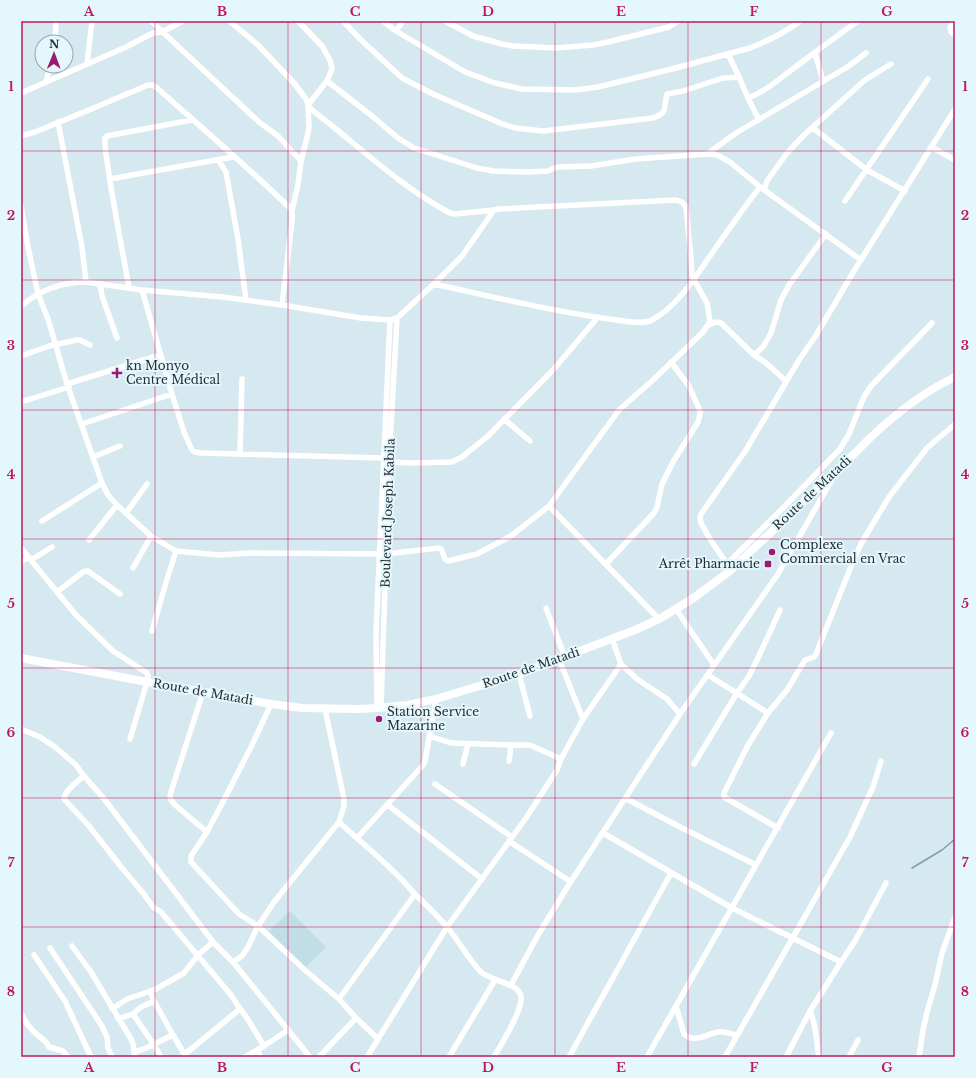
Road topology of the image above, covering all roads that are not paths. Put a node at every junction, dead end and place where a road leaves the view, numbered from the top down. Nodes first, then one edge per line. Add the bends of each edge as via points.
1 (56, 21) edge
2 (92, 21) edge
3 (151, 21) edge
4 (183, 21) edge
5 (229, 21) edge
6 (298, 21) edge
7 (343, 21) edge
8 (383, 21) edge
9 (403, 21) edge
10 (445, 21) edge
11 (678, 21) edge
12 (800, 21) edge
13 (858, 21) edge
14 (953, 21) edge
15 (396, 31) junction
16 (162, 32) junction
17 (55, 34) edge
18 (955, 35) edge
19 (815, 53) junction
20 (866, 53) dead end
21 (728, 54) junction
22 (87, 64) junction
23 (891, 64) dead end
24 (48, 74) edge
25 (739, 77) junction
26 (928, 79) dead end
27 (327, 81) junction
28 (823, 81) junction
29 (46, 82) junction
30 (21, 93) edge
31 (748, 98) junction
32 (308, 105) junction
33 (955, 109) edge
34 (192, 120) junction
35 (759, 120) junction
36 (58, 122) junction
37 (813, 128) junction
38 (21, 136) edge
39 (931, 147) junction
40 (707, 154) junction
41 (233, 156) junction
42 (218, 160) junction
43 (955, 160) edge
44 (301, 161) junction
45 (867, 170) junction
46 (110, 179) junction
47 (762, 188) junction
48 (905, 191) junction
49 (845, 201) dead end
50 (21, 206) edge
51 (292, 210) junction
52 (494, 210) junction
53 (826, 234) junction
54 (861, 260) junction
55 (694, 279) junction
56 (86, 282) junction
57 (100, 284) junction
58 (434, 284) junction
59 (129, 287) junction
60 (142, 290) junction
61 (38, 294) junction
62 (246, 300) junction
63 (282, 304) junction
64 (21, 306) edge
65 (598, 317) junction
66 (397, 318) junction
67 (390, 320) junction
68 (932, 323) dead end
69 (709, 325) junction
70 (117, 338) dead end
71 (56, 345) junction
72 (90, 345) dead end
73 (160, 355) junction
74 (754, 355) junction
75 (21, 356) edge
76 (671, 362) junction
77 (955, 378) edge
78 (242, 379) dead end
79 (786, 382) junction
80 (68, 386) junction
81 (172, 394) junction
82 (21, 402) edge
83 (504, 420) junction
84 (82, 424) junction
85 (955, 424) edge
86 (530, 441) dead end
87 (120, 446) dead end
88 (240, 454) junction
89 (94, 456) junction
90 (383, 458) junction
91 (389, 462) junction
92 (837, 470) junction
93 (102, 483) junction
94 (147, 484) dead end
95 (117, 505) junction
96 (549, 506) junction
97 (126, 513) junction
98 (42, 521) dead end
99 (150, 536) junction
100 (89, 540) dead end
101 (52, 547) dead end
102 (21, 548) edge
103 (176, 551) junction
104 (383, 554) junction
105 (30, 559) junction
106 (21, 562) edge
107 (606, 564) junction
108 (729, 567) junction
109 (133, 568) dead end
110 (57, 592) junction
111 (120, 594) dead end
112 (546, 608) dead end
113 (676, 609) junction
114 (780, 610) dead end
115 (659, 619) junction
116 (152, 631) dead end
117 (612, 639) junction
118 (21, 658) edge
119 (562, 658) junction
120 (621, 664) junction
121 (714, 665) junction
122 (519, 674) junction
123 (708, 675) junction
124 (147, 682) junction
125 (203, 692) junction
126 (737, 693) junction
127 (436, 699) junction
128 (271, 704) junction
129 (379, 708) junction
130 (325, 709) junction
131 (768, 713) junction
132 (680, 714) junction
133 (530, 716) dead end
134 (583, 719) junction
135 (21, 729) edge
136 (831, 733) dead end
137 (429, 736) junction
138 (130, 739) dead end
139 (468, 744) junction
140 (511, 745) junction
141 (561, 758) junction
142 (509, 761) dead end
143 (880, 761) dead end
144 (463, 764) dead end
145 (694, 764) dead end
146 (84, 776) junction
147 (435, 784) dead end
148 (625, 798) junction
149 (388, 805) junction
150 (339, 822) junction
151 (778, 828) junction
152 (207, 832) junction
153 (602, 833) junction
154 (357, 838) junction
155 (510, 839) junction
156 (756, 865) junction
157 (671, 873) junction
158 (482, 879) junction
159 (571, 882) junction
160 (886, 883) dead end
161 (415, 894) junction
162 (732, 908) junction
163 (955, 917) edge
164 (258, 926) junction
165 (447, 926) junction
166 (792, 938) junction
167 (213, 942) junction
168 (72, 946) dead end
169 (50, 948) dead end
170 (34, 955) dead end
171 (198, 955) junction
172 (233, 962) junction
173 (841, 962) junction
174 (495, 980) junction
175 (511, 985) junction
176 (150, 991) junction
177 (340, 999) junction
178 (154, 1001) junction
179 (676, 1006) junction
180 (112, 1009) junction
181 (240, 1009) junction
182 (810, 1011) junction
183 (21, 1013) edge
184 (133, 1014) junction
185 (118, 1018) junction
186 (356, 1018) junction
187 (288, 1030) junction
188 (172, 1035) junction
189 (737, 1035) junction
190 (378, 1039) junction
191 (858, 1040) dead end
192 (154, 1045) junction
193 (264, 1046) junction
194 (257, 1050) junction
195 (134, 1055) edge
196 (185, 1056) edge
197 (68, 1057) edge
198 (91, 1057) edge
199 (112, 1057) edge
200 (161, 1057) edge
201 (245, 1057) edge
202 (261, 1057) edge
203 (310, 1057) edge
204 (319, 1057) edge
205 (367, 1057) edge
206 (449, 1057) edge
207 (494, 1057) edge
208 (569, 1057) edge
209 (647, 1057) edge
210 (725, 1057) edge
211 (786, 1057) edge
212 (819, 1057) edge
213 (849, 1057) edge
214 (919, 1057) edge

1 - 17 street
2 - 22 street
3 - 16 street
4 - 16 street
5 - 32 street via 257,44 294,83
6 - 27 street via 322,46 330,60 332,70
7 - 25 street via 402,78 500,123 530,131 543,132 653,118 662,115 667,94 723,78
8 - 15 street
9 - 15 street
10 - 11 street via 473,36 502,44 556,48 608,42 669,27
12 - 21 street via 770,40
13 - 19 street
14 - 18 street via 950,28
15 - 21 street via 465,72 522,89 576,90 598,87
16 - 22 street via 153,33
16 - 44 street via 259,122 278,136
19 - 28 street
19 - 31 street via 764,90
20 - 28 street
21 - 25 street
22 - 29 street
23 - 37 street via 865,80
24 - 29 street
25 - 31 street
26 - 45 street
27 - 32 street
27 - 40 street via 408,145 486,170 548,171 557,167
28 - 35 street
29 - 30 street
31 - 35 street
32 - 44 street via 308,138
32 - 52 street via 397,179 441,208 455,214
33 - 39 street
34 - 36 street via 156,87 150,85
34 - 41 street
34 - 46 street via 107,136 105,140
35 - 40 street
36 - 38 street
36 - 56 street via 82,247
37 - 45 street
37 - 47 street via 787,153
39 - 43 street
39 - 48 street
40 - 47 street via 717,155 730,162
41 - 42 street
41 - 51 street
42 - 46 street
42 - 62 street via 226,172
44 - 51 street
45 - 48 street
45 - 49 street
46 - 59 street
47 - 53 street
47 - 55 street
48 - 54 street
50 - 61 street
51 - 63 street
52 - 55 street via 676,200 682,202 686,208
52 - 58 street via 462,256
53 - 54 street
53 - 74 street via 789,285 781,300 771,333 763,347
54 - 79 street
55 - 65 street via 664,312 650,321
55 - 69 street via 707,303
56 - 57 street
56 - 61 street via 69,283
57 - 59 street
57 - 70 street
58 - 65 street via 538,307
58 - 66 street
59 - 60 street
60 - 62 street
60 - 73 street
61 - 64 street
61 - 71 street
62 - 63 street
63 - 67 street via 361,318
65 - 83 street via 553,370
66 - 67 street
66 - 91 street, Boulevard Joseph Kabila
67 - 90 street, Boulevard Joseph Kabila
68 - 108 street via 871,386 840,449
69 - 74 street via 721,323
69 - 76 street
71 - 72 street via 77,340
71 - 75 street
71 - 80 street
73 - 80 street
73 - 81 street
74 - 79 street
76 - 96 street via 619,410
76 - 107 street via 694,394 700,410 698,422 662,484 654,513
77 - 92 highway, Route de Matadi via 936,387 896,415
78 - 88 street
79 - 108 street via 746,450 701,514 701,523
80 - 82 street
80 - 84 street
81 - 84 street
81 - 88 street via 192,450 201,453
83 - 86 street
83 - 91 street via 488,436 452,462
84 - 89 street
85 - 131 street via 927,448 889,497 854,559 816,654 805,660 787,690
87 - 89 street
88 - 90 street
89 - 93 street
90 - 91 street
90 - 104 street, Boulevard Joseph Kabila
91 - 104 street, Boulevard Joseph Kabila
92 - 108 highway, Route de Matadi
92 - 121 street via 778,574
93 - 95 street
93 - 98 street
94 - 97 street
95 - 97 street
95 - 100 street
96 - 104 street via 511,536 477,554 448,561 439,548
96 - 107 street
97 - 99 street
99 - 103 street
99 - 109 street
101 - 105 street
102 - 105 street
103 - 104 street via 219,555
103 - 116 street
104 - 129 street, Boulevard Joseph Kabila
105 - 106 street
105 - 110 street
107 - 115 street
108 - 113 highway, Route de Matadi via 695,597
110 - 111 street via 88,571
110 - 124 street via 104,643 147,673
112 - 119 street
113 - 115 highway, Route de Matadi
113 - 121 street
114 - 126 street via 749,676
115 - 117 highway, Route de Matadi
117 - 119 highway, Route de Matadi
117 - 120 street
118 - 124 highway, Route de Matadi
119 - 122 highway, Route de Matadi
119 - 134 street
120 - 132 street via 637,679 667,699
120 - 134 street
121 - 123 street
122 - 127 highway, Route de Matadi
122 - 133 street
123 - 126 street
123 - 132 street
124 - 125 highway, Route de Matadi
124 - 138 street
125 - 128 highway, Route de Matadi
125 - 152 street via 170,795 175,805
126 - 131 street
126 - 145 street
127 - 129 highway, Route de Matadi
127 - 137 street
128 - 130 highway, Route de Matadi
128 - 152 street
129 - 130 highway, Route de Matadi
130 - 150 street via 344,799
131 - 151 street via 723,796
132 - 148 street
134 - 141 street
135 - 146 street via 55,747 76,765
136 - 151 street
137 - 139 street via 450,743
137 - 149 street via 424,764
139 - 140 street
139 - 144 street
140 - 141 street via 530,745
140 - 142 street
141 - 155 street via 557,770
143 - 166 street via 873,787 850,837
146 - 167 street
146 - 171 street via 64,799 89,826 153,907 161,912
147 - 155 street
148 - 153 street
148 - 156 street
149 - 154 street
149 - 158 street
150 - 154 street
150 - 164 street via 274,902
151 - 156 street
152 - 164 street via 191,856 191,862 239,914
153 - 157 street
153 - 159 street
154 - 161 street
155 - 158 street
155 - 159 street
156 - 162 street
157 - 162 street
157 - 208 street
158 - 165 street
159 - 175 street
160 - 173 street
161 - 165 street
161 - 177 street
162 - 166 street
162 - 179 street
163 - 214 street via 942,953
164 - 172 street via 242,956
164 - 177 street
165 - 174 street via 482,973
165 - 190 street
166 - 173 street
166 - 189 street
167 - 171 street
167 - 172 street
168 - 180 street via 91,972
169 - 199 street via 102,1026
170 - 198 street via 65,1001
171 - 176 street via 184,973
171 - 181 street
172 - 187 street
173 - 182 street
174 - 175 street
174 - 206 street
175 - 207 street via 520,993 522,1002
176 - 178 street
176 - 180 street via 127,999
177 - 186 street
178 - 184 street
178 - 188 street
179 - 189 street via 687,1038 697,1039 717,1032
179 - 209 street
180 - 185 street
181 - 193 street
181 - 196 street
182 - 211 street
182 - 212 street via 814,1019
183 - 197 street via 27,1024 49,1047 63,1051
184 - 185 street
184 - 192 street
185 - 195 street via 131,1039
186 - 190 street
186 - 204 street
187 - 193 street
187 - 203 street
188 - 192 street
188 - 196 street
189 - 210 street
190 - 205 street
191 - 213 street
192 - 195 street
192 - 200 street
193 - 194 street
194 - 201 street
194 - 202 street

